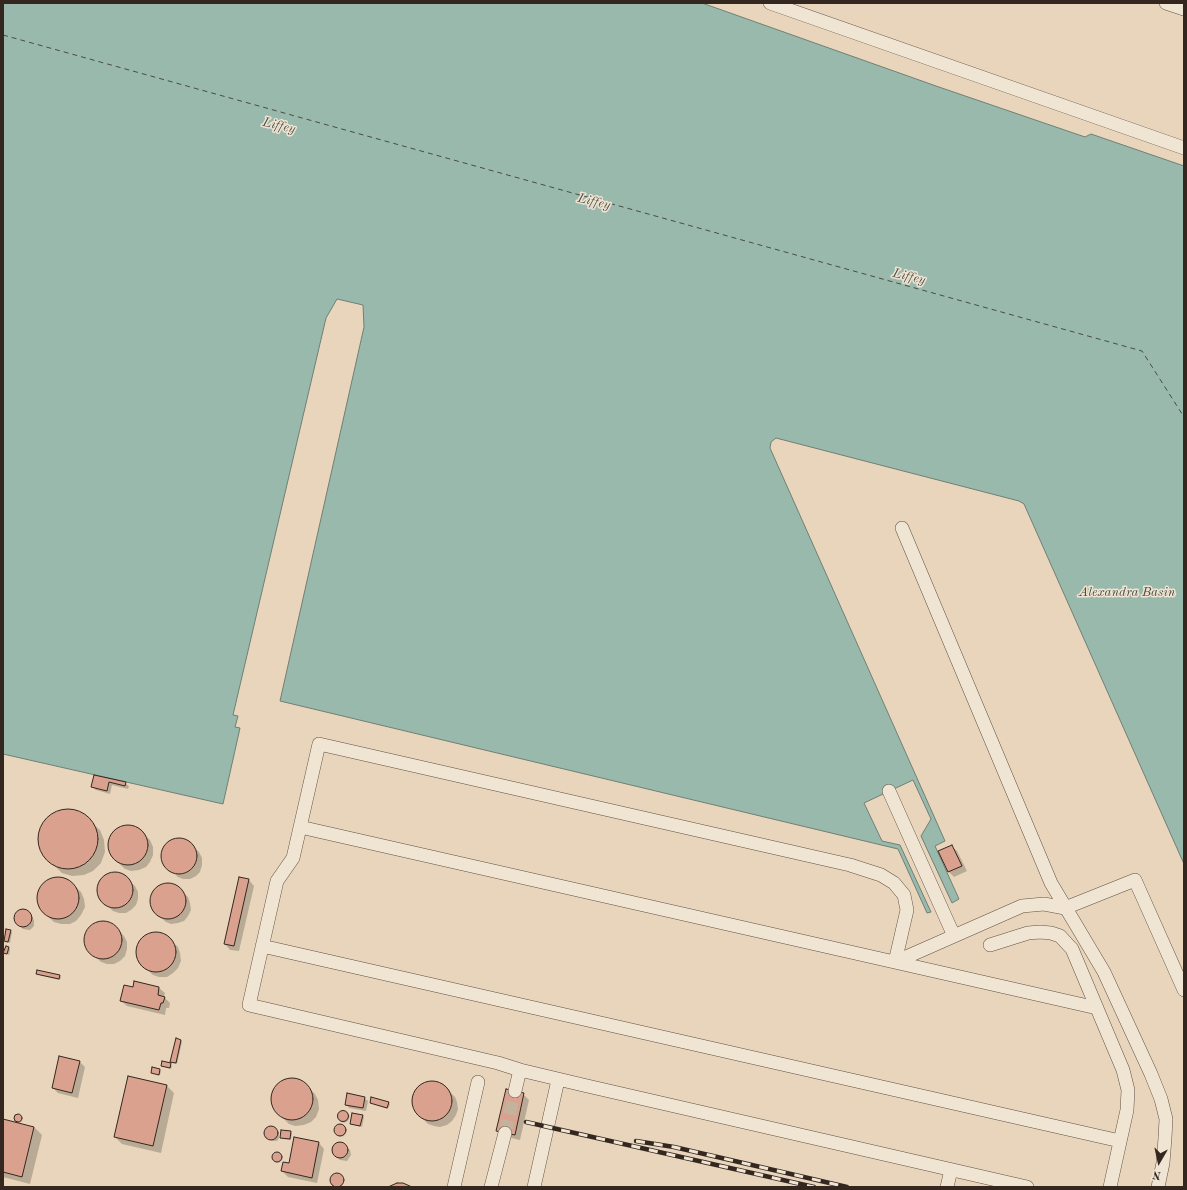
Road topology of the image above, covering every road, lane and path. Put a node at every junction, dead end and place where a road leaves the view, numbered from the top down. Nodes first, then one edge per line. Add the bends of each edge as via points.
1 (770, 3) edge
2 (1166, 3) edge
3 (1184, 9) edge
4 (1184, 148) edge
5 (902, 528) dead end
6 (889, 791) dead end
7 (300, 827) junction
8 (1065, 908) junction
9 (954, 936) junction
10 (990, 945) dead end
11 (262, 946) junction
12 (896, 962) junction
13 (1184, 990) edge
14 (1097, 1008) junction
15 (520, 1070) junction
16 (558, 1080) junction
17 (478, 1082) dead end
18 (514, 1091) tunnel mouth
19 (505, 1133) tunnel mouth
20 (1120, 1141) junction
21 (951, 1170) junction
22 (454, 1187) edge
23 (491, 1187) edge
24 (534, 1187) edge
25 (947, 1187) edge
26 (1027, 1187) edge
27 (1110, 1187) edge
28 (1158, 1187) edge

1 - 4 street
2 - 3 street
5 - 8 street via 1051,883
6 - 9 street
7 - 11 street via 294,858 277,880
7 - 12 street
7 - 12 street via 319,744 842,863 881,875 894,883 904,895 907,910
8 - 9 street via 1044,904 1022,906
8 - 13 street via 1134,880
8 - 28 street via 1104,972 1161,1099 1166,1120 1163,1163
9 - 12 street
10 - 14 street via 1028,933 1045,932 1060,936 1072,949
11 - 15 street via 249,1005
11 - 20 street
12 - 14 street
14 - 20 street via 1123,1070 1128,1090 1127,1110
15 - 16 street
15 - 18 street
16 - 21 street
16 - 24 street
17 - 22 street
19 - 23 street
20 - 27 street
21 - 25 street
21 - 26 street

